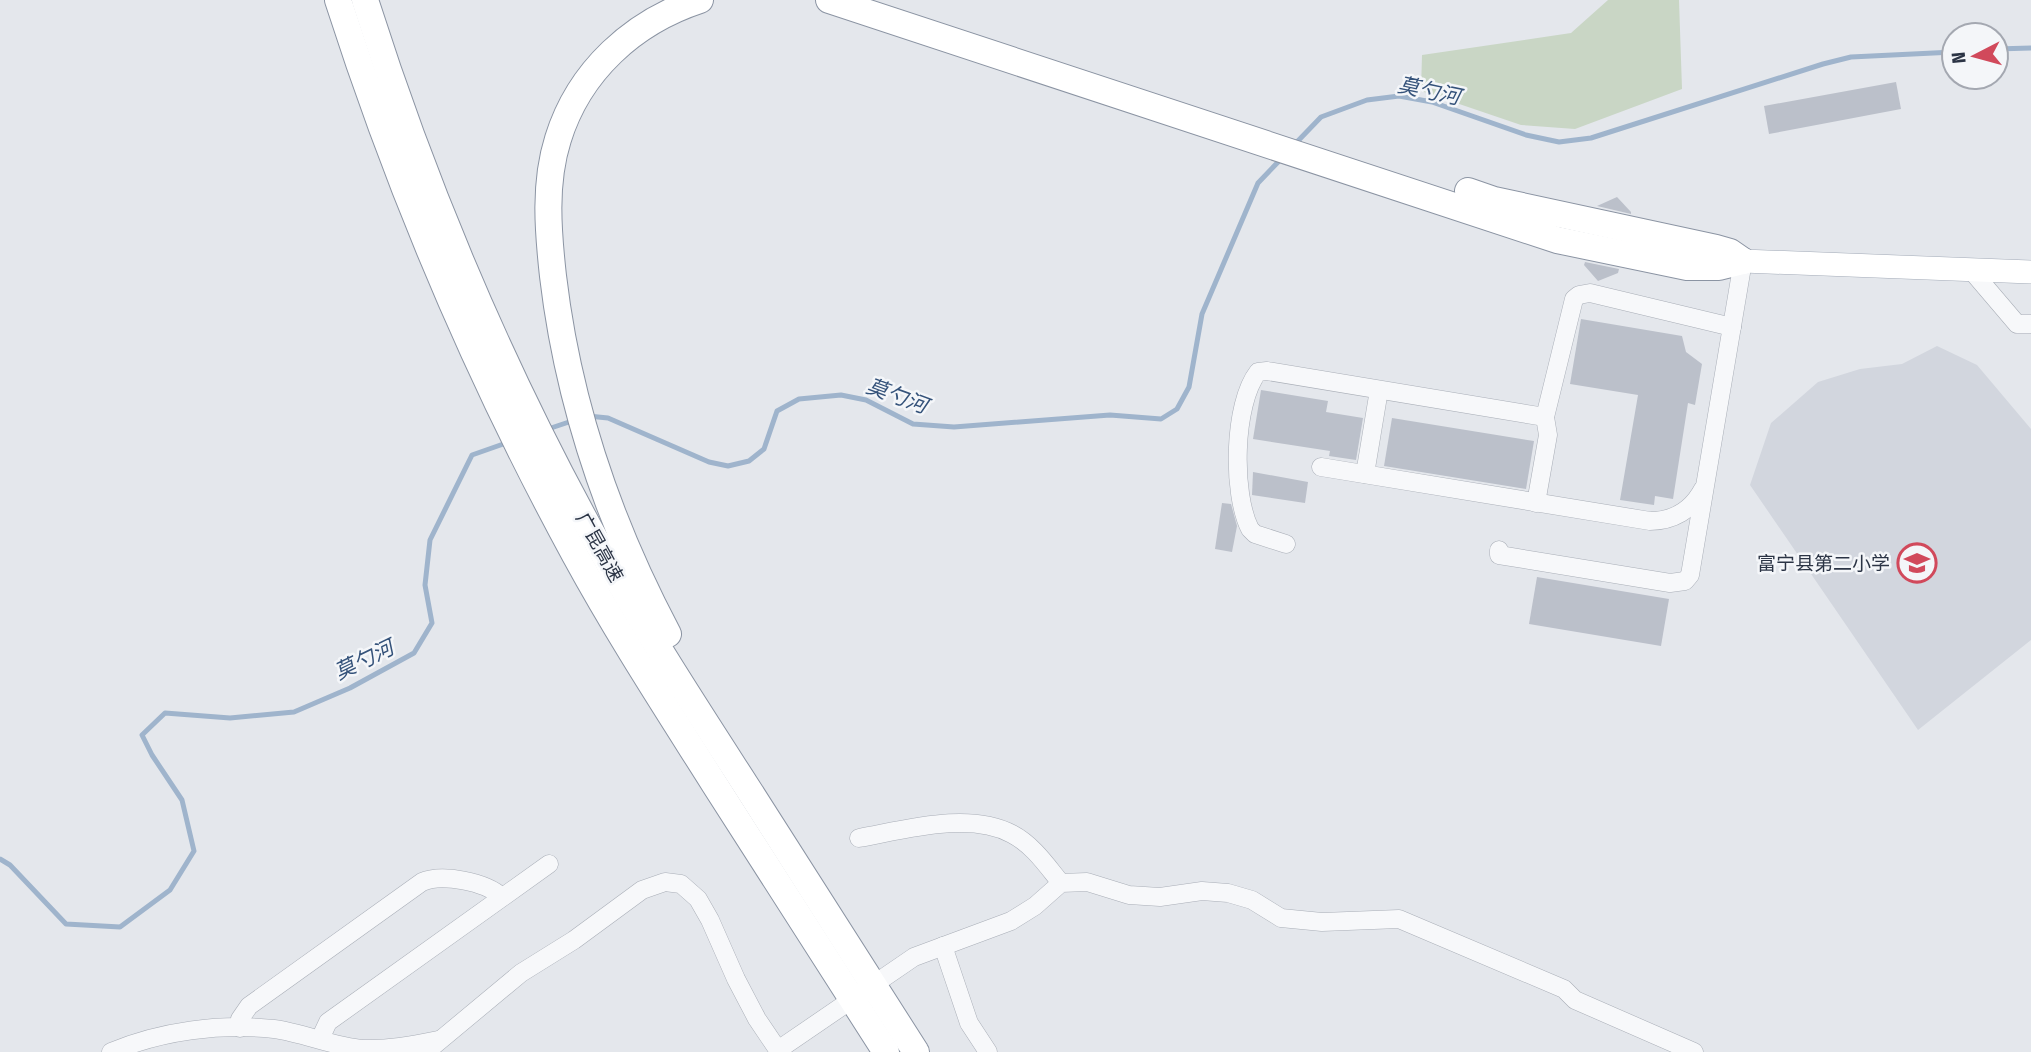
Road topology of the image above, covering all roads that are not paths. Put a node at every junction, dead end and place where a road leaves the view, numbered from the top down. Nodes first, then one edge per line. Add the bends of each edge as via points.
1 (338, 0) edge
2 (365, 0) edge
3 (700, 0) edge
4 (817, 0) edge
5 (829, 0) edge
6 (873, 5) edge
7 (1743, 261) junction
8 (449, 267) junction
9 (2028, 267) edge
10 (1971, 270) junction
11 (2031, 324) edge
12 (1732, 327) junction
13 (1379, 390) junction
14 (1545, 417) junction
15 (1321, 467) dead end
16 (1365, 474) junction
17 (1708, 476) junction
18 (1536, 503) junction
19 (1286, 544) dead end
20 (1499, 550) dead end
21 (646, 632) junction
22 (859, 838) dead end
23 (549, 863) dead end
24 (1061, 883) junction
25 (502, 897) junction
26 (943, 946) junction
27 (240, 1028) junction
28 (320, 1039) junction
29 (441, 1039) junction
30 (779, 1051) edge
31 (111, 1052) edge
32 (426, 1052) edge
33 (886, 1052) edge
34 (916, 1052) edge
35 (988, 1052) edge
36 (1694, 1052) edge

1 - 8 highway, 广昆高速 via 385,140
2 - 8 highway, 广昆高速
3 - 21 highway via 660,16 621,42 597,68 576,96 558,139 549,186 554,282 564,353 588,448 622,538
4 - 6 highway
5 - 6 highway
6 - 7 highway via 1354,164 1716,248
7 - 10 main road
7 - 12 street
8 - 21 highway, 广昆高速
9 - 10 main road
10 - 11 street via 2017,324
12 - 14 street via 1590,293 1578,295
12 - 17 street
13 - 14 street
13 - 16 street
13 - 19 street via 1267,371 1255,375 1242,419 1239,482 1250,530
14 - 18 street via 1548,435
15 - 16 street
16 - 18 street
17 - 18 street via 1695,503 1660,521
17 - 20 street via 1693,568 1685,580 1670,583 1499,555
21 - 33 highway, 广昆高速
21 - 34 highway, 广昆高速
22 - 24 street via 944,824 986,825 1012,835 1036,853
23 - 25 street
24 - 26 street via 1012,921
24 - 36 street via 1087,882 1129,895 1160,897 1202,891 1228,893 1252,900 1280,918 1322,922 1399,919 1564,989 1575,1000
25 - 27 street via 489,887 441,877 422,882 249,1006
25 - 28 street via 328,1022
26 - 30 street via 914,957
26 - 35 street via 969,1023
27 - 28 street
27 - 31 street via 179,1033
28 - 29 street via 361,1049 391,1049
29 - 30 street via 521,973 642,890 673,882 698,899 757,1019
29 - 32 street

